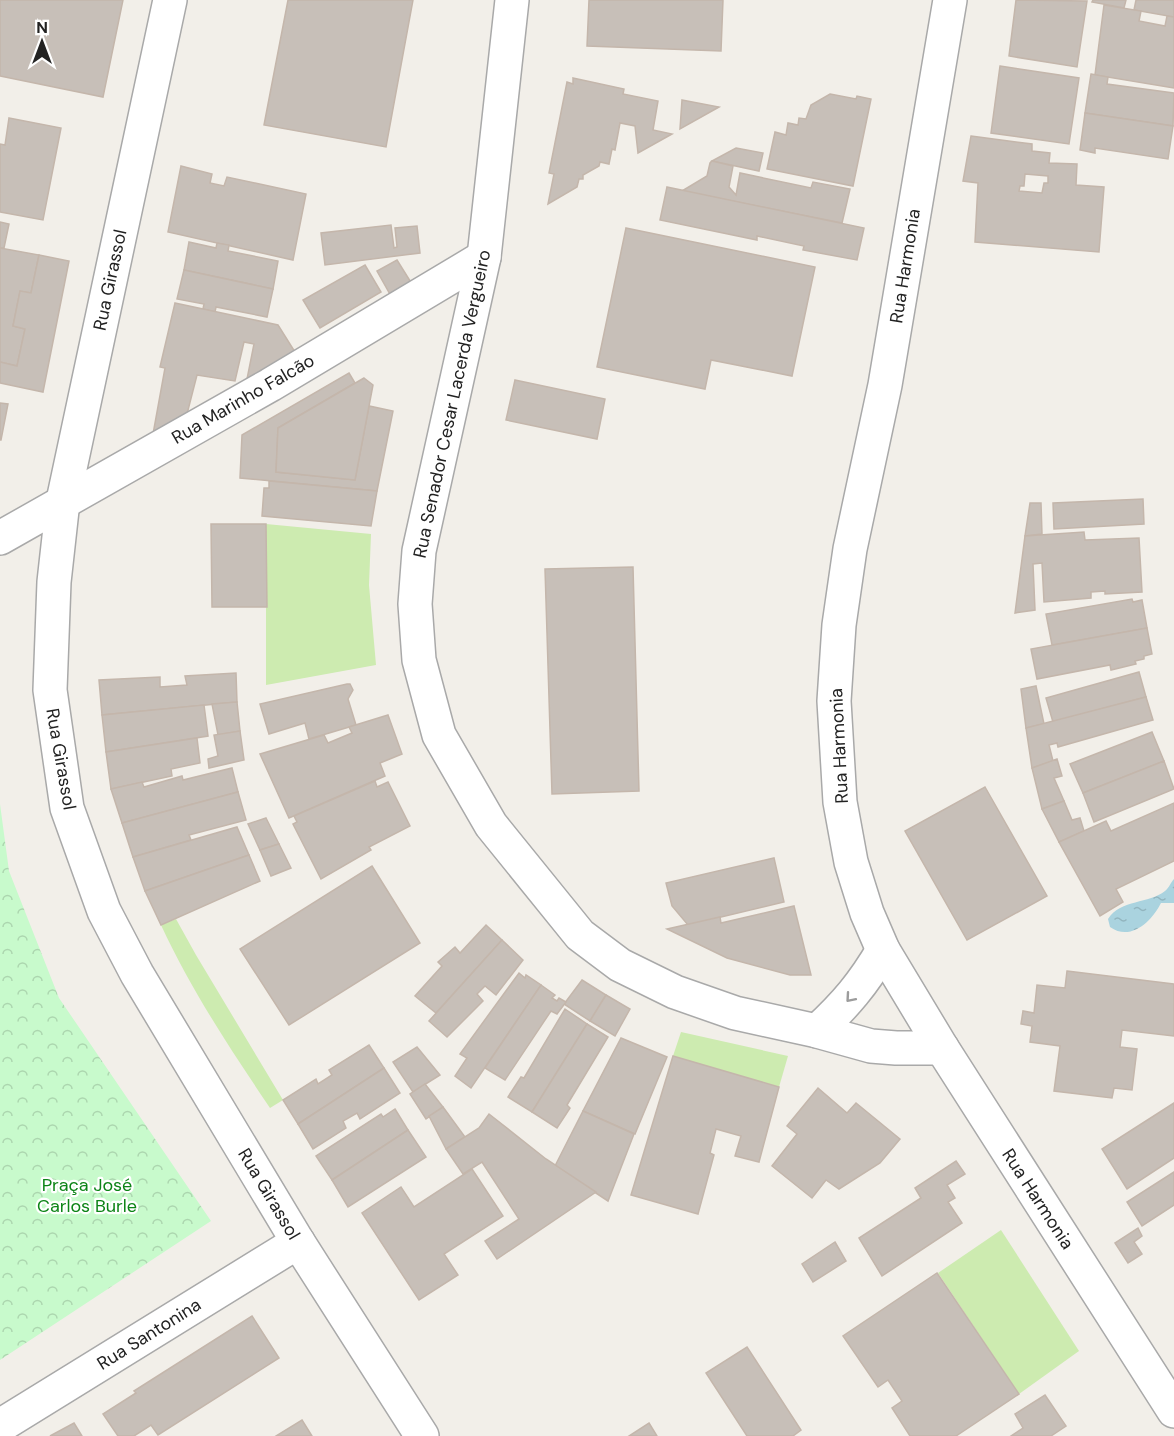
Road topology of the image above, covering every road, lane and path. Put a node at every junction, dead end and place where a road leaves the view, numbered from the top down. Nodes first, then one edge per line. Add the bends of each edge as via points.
1 (170, 0) edge
2 (512, 0) edge
3 (950, 0) edge
4 (484, 257) junction
5 (63, 501) junction
6 (0, 538) edge
7 (883, 950) junction
8 (817, 1031) junction
9 (942, 1048) junction
10 (298, 1242) junction
11 (1174, 1411) edge
12 (0, 1426) edge
13 (422, 1436) edge

1 - 5 street, Rua Girassol
2 - 4 street, Rua Senador Cesar Lacerda Vergueiro
3 - 7 street, Rua Harmonia via 885,384 850,549 839,625 834,701 840,802 851,862
4 - 5 street, Rua Marinho Falcão via 270,385
4 - 8 street, Rua Senador Cesar Lacerda Vergueiro via 419,550 415,604 419,660 439,735 491,825 580,935 621,965 675,992 735,1012
5 - 6 street, Rua Marinho Falcão
5 - 10 street, Rua Girassol via 54,582 50,690 67,808 104,910 137,974
7 -> 8 street via 852,998
7 - 9 street, Rua Harmonia
8 - 9 street, Rua Senador Cesar Lacerda Vergueiro via 871,1046
9 - 11 street, Rua Harmonia
10 - 12 street, Rua Santonina
10 - 13 street, Rua Girassol

